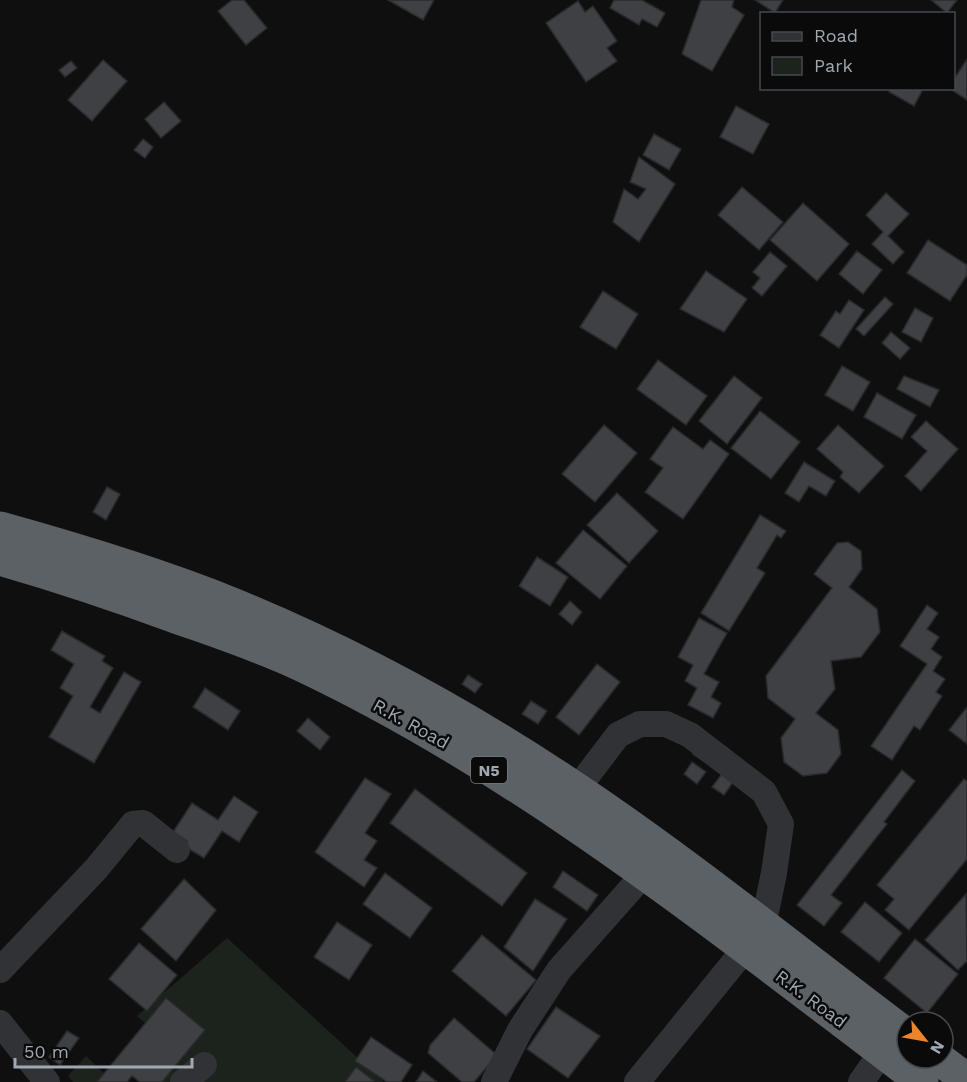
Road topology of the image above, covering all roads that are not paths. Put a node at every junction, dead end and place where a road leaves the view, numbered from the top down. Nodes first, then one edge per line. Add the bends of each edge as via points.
1 (0, 528) edge
2 (0, 559) edge
3 (577, 789) junction
4 (177, 850) dead end
5 (644, 874) junction
6 (754, 937) junction
7 (0, 970) edge
8 (0, 1023) edge
9 (895, 1043) edge
10 (204, 1065) dead end
11 (954, 1070) edge
12 (967, 1080) edge
13 (47, 1082) edge
14 (183, 1082) edge
15 (494, 1082) edge
16 (637, 1082) edge
17 (861, 1082) edge

1 - 3 highway, R.K. Road / N5 via 233,604 310,638 460,717
2 - 5 highway, R.K. Road / N5 via 78,582 298,664 395,714 483,766 560,813
3 - 6 highway, R.K. Road / N5
3 - 6 street via 618,735 640,724 666,724 690,735 764,792 781,824 774,873
4 - 7 street via 142,823 133,824
5 - 6 highway, R.K. Road / N5
5 - 15 street via 559,970 520,1030
6 - 9 highway, R.K. Road / N5
6 - 16 street
8 - 13 street
9 - 17 street
10 - 14 street
11 - 12 highway

